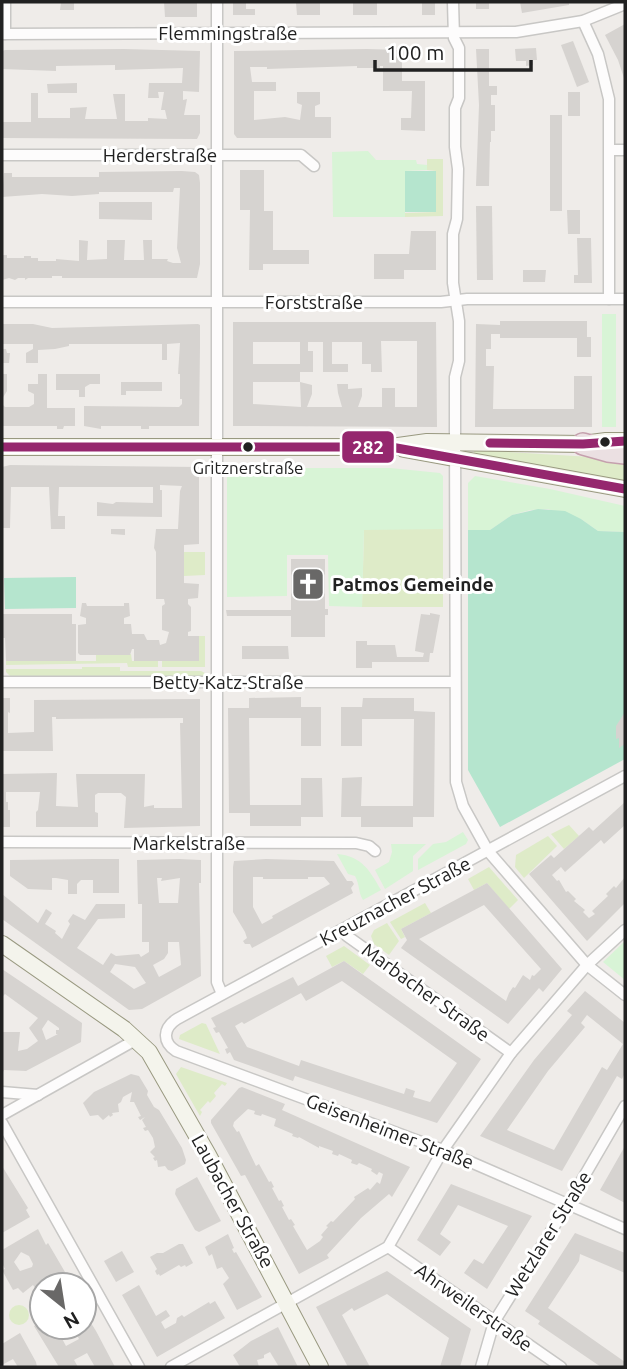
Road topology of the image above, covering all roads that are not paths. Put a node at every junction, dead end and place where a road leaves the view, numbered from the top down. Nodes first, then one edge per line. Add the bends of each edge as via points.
1 (5, 2) edge
2 (217, 2) edge
3 (453, 2) edge
4 (625, 4) edge
5 (583, 22) junction
6 (454, 32) junction
7 (217, 33) junction
8 (3, 34) edge
9 (610, 150) junction
10 (625, 150) edge
11 (217, 154) junction
12 (2, 155) edge
13 (314, 166) dead end
14 (609, 299) junction
15 (625, 299) edge
16 (456, 301) junction
17 (2, 302) edge
18 (216, 302) junction
19 (625, 441) edge
20 (455, 442) junction
21 (583, 444) junction
22 (2, 447) edge
23 (216, 447) junction
24 (391, 447) junction
25 (625, 453) edge
26 (454, 460) junction
27 (625, 489) edge
28 (2, 682) edge
29 (216, 682) junction
30 (454, 682) junction
31 (625, 776) edge
32 (2, 842) edge
33 (217, 843) junction
34 (375, 851) dead end
35 (488, 851) junction
36 (344, 929) junction
37 (625, 930) edge
38 (2, 944) edge
39 (587, 965) junction
40 (222, 994) junction
41 (625, 995) edge
42 (167, 1029) joint
43 (137, 1039) junction
44 (511, 1053) junction
45 (2, 1092) edge
46 (38, 1094) junction
47 (625, 1106) edge
48 (2, 1115) edge
49 (2, 1124) edge
50 (443, 1150) junction
51 (569, 1204) junction
52 (625, 1229) edge
53 (388, 1247) junction
54 (287, 1303) junction
55 (494, 1322) junction
56 (139, 1367) edge
57 (172, 1367) edge
58 (320, 1367) edge
59 (481, 1367) edge
60 (561, 1367) edge

1 - 8 street
2 - 7 street
3 - 6 street
4 - 5 street, Flemmingstraße
5 - 6 street, Flemmingstraße via 516,32
5 - 9 street via 605,77
6 - 7 street, Flemmingstraße
6 - 16 street via 459,48 457,219 453,234
7 - 8 street, Flemmingstraße
7 - 11 street
9 - 10 street
9 - 14 street
11 - 12 street, Herderstraße
11 - 13 street, Herderstraße via 301,155
11 - 18 street
14 - 15 street, Forststraße
14 - 16 street, Forststraße
16 - 18 street, Forststraße
16 - 20 street
17 - 18 street, Forststraße
18 - 23 street
19 - 21 main road
20 - 21 main road
20 - 24 main road
20 - 26 street
21 - 25 highway
22 - 23 main road
23 - 24 main road
23 - 29 street
24 - 26 main road
26 - 27 main road
26 - 30 street
28 - 29 street, Betty-Katz-Straße
29 - 30 street, Betty-Katz-Straße
29 - 33 street
30 - 35 street via 456,782 463,806
31 - 35 street, Kreuznacher Straße
32 - 33 street, Markelstraße
33 - 34 street, Markelstraße via 356,843
33 - 40 street via 217,982
35 - 36 street, Kreuznacher Straße
35 - 39 street
36 - 40 street, Kreuznacher Straße
36 - 44 street, Marbacher Straße via 347,936
37 - 39 street
38 - 43 main road, Laubacher Straße
39 - 41 street
39 - 44 street
40 - 42 street, Kreuznacher Straße
42 - 50 street, Geisenheimer Straße via 166,1041 176,1051
43 - 46 street
43 - 54 main road, Laubacher Straße via 161,1070
44 - 50 street
45 - 46 street
46 - 48 street
47 - 51 street, Wetzlarer Straße
49 - 56 street
50 - 51 street, Geisenheimer Straße
50 - 53 street
51 - 52 street, Geisenheimer Straße
51 - 55 street, Wetzlarer Straße
53 - 54 street
53 - 55 street, Ahrweilerstraße
54 - 57 street
54 - 58 main road, Laubacher Straße
55 - 59 street, Wetzlarer Straße
55 - 60 street, Ahrweilerstraße

